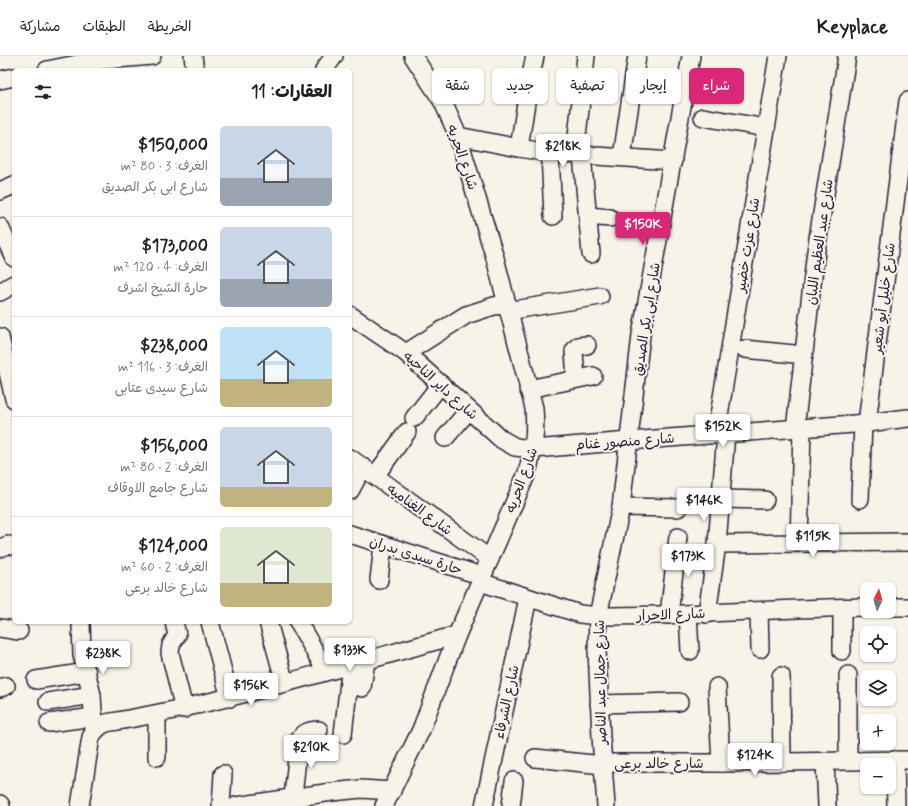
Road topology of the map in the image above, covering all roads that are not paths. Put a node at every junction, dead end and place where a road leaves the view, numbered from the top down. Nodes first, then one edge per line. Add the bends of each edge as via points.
1 (152, 56) edge
2 (193, 56) edge
3 (334, 56) edge
4 (413, 56) edge
5 (535, 56) edge
6 (586, 56) edge
7 (637, 56) edge
8 (691, 56) edge
9 (778, 56) edge
10 (847, 56) edge
11 (92, 62) edge
12 (58, 68) edge
13 (195, 68) edge
14 (325, 68) edge
15 (12, 77) edge
16 (0, 80) edge
17 (908, 101) edge
18 (702, 117) dead end
19 (766, 128) junction
20 (458, 136) junction
21 (519, 148) junction
22 (550, 153) junction
23 (579, 154) junction
24 (622, 157) junction
25 (673, 162) junction
26 (12, 186) edge
27 (0, 191) edge
28 (553, 216) dead end
29 (588, 216) junction
30 (610, 218) dead end
31 (0, 227) edge
32 (12, 254) edge
33 (591, 254) dead end
34 (12, 285) edge
35 (0, 292) edge
36 (600, 296) dead end
37 (508, 308) junction
38 (352, 317) edge
39 (0, 337) edge
40 (587, 345) dead end
41 (745, 350) dead end
42 (406, 352) junction
43 (804, 355) junction
44 (593, 376) dead end
45 (576, 379) junction
46 (441, 384) junction
47 (528, 389) junction
48 (12, 390) edge
49 (469, 410) junction
50 (908, 418) edge
51 (865, 424) junction
52 (799, 428) junction
53 (721, 434) junction
54 (445, 438) dead end
55 (629, 440) junction
56 (534, 449) junction
57 (363, 467) edge
58 (352, 487) edge
59 (721, 499) junction
60 (860, 499) dead end
61 (765, 500) dead end
62 (621, 507) junction
63 (678, 508) dead end
64 (352, 535) edge
65 (678, 537) dead end
66 (908, 542) edge
67 (799, 543) junction
68 (717, 544) junction
69 (383, 545) junction
70 (12, 546) edge
71 (0, 548) edge
72 (490, 559) junction
73 (481, 579) junction
74 (379, 580) dead end
75 (528, 598) junction
76 (860, 607) edge
77 (896, 607) edge
78 (908, 607) edge
79 (842, 608) junction
80 (759, 611) junction
81 (688, 614) junction
82 (707, 614) junction
83 (669, 615) junction
84 (598, 616) junction
85 (81, 624) edge
86 (174, 624) edge
87 (211, 624) edge
88 (269, 624) edge
89 (299, 624) edge
90 (0, 628) edge
91 (19, 631) dead end
92 (457, 635) junction
93 (760, 649) dead end
94 (842, 651) dead end
95 (690, 652) dead end
96 (358, 662) junction
97 (326, 671) junction
98 (86, 672) junction
99 (848, 675) dead end
100 (781, 676) dead end
101 (36, 680) dead end
102 (285, 683) junction
103 (717, 686) dead end
104 (362, 688) dead end
105 (92, 695) junction
106 (230, 698) junction
107 (48, 702) dead end
108 (679, 702) dead end
109 (599, 704) junction
110 (184, 709) junction
111 (157, 715) junction
112 (49, 723) dead end
113 (94, 724) junction
114 (319, 730) dead end
115 (343, 734) dead end
116 (157, 757) dead end
117 (535, 758) dead end
118 (902, 760) edge
119 (825, 761) junction
120 (848, 761) junction
121 (782, 762) junction
122 (721, 763) junction
123 (602, 764) junction
124 (223, 774) dead end
125 (514, 780) dead end
126 (294, 797) junction
127 (388, 799) edge
128 (80, 806) edge
129 (221, 806) edge
130 (236, 806) edge
131 (484, 806) edge
132 (511, 806) edge
133 (606, 806) edge
134 (827, 806) edge
135 (896, 806) edge

1 - 11 street
2 - 13 street
3 - 14 street
4 - 20 street, شارع الحريه via 443,102
5 - 21 street
6 - 23 street
7 - 24 street
8 - 25 street, شارع ابى بكر الصديق
9 - 19 street, شارع عزت خضير
10 - 43 street, شارع عبد العظيم اللبان via 816,251
11 - 12 street
15 - 16 street
17 - 51 street, شارع خليل أبو شعير
18 - 19 street
19 - 53 street, شارع عزت خضير
20 - 21 street
20 - 37 street, شارع الحريه
21 - 22 street
22 - 23 street
22 - 28 street
23 - 24 street
23 - 29 street
24 - 25 street
25 - 55 street, شارع ابى بكر الصديق via 641,335
26 - 27 street
29 - 30 street
29 - 33 street
31 - 32 street
34 - 35 street
36 - 37 street
37 - 42 street via 494,306 466,315
37 - 47 street, شارع الحريه
38 - 42 street, شارع داير الناحيه
39 - 48 street
40 - 45 street via 578,346 574,351
41 - 43 street
42 - 46 street, شارع داير الناحيه
43 - 52 street, شارع عبد العظيم اللبان
44 - 45 street
45 - 47 street
46 - 49 street, شارع داير الناحيه
46 - 57 street via 410,425
47 - 56 street, شارع الحريه via 534,408
49 - 54 street
49 - 56 street, شارع داير الناحيه via 501,439 515,447
50 - 51 street, شارع منصور غنام
51 - 52 street, شارع منصور غنام
51 - 60 street, شارع خليل أبو شعير
52 - 53 street, شارع منصور غنام
52 - 67 street
53 - 55 street, شارع منصور غنام
53 - 59 street, شارع عزت خضير
55 - 56 street, شارع منصور غنام
55 - 62 street, شارع جمال عبد الناصر
56 - 72 street, شارع الحريه via 527,473
57 - 58 street
57 - 72 street, شارع الغناميه
59 - 61 street
59 - 68 street, شارع عزت خضير
62 - 63 street
62 - 84 street, شارع جمال عبد الناصر
64 - 69 street, حارة سيدى بدران
65 - 83 street
66 - 67 street
67 - 68 street
68 - 82 street, شارع عزت خضير
69 - 73 street, حارة سيدى بدران
69 - 74 street
70 - 71 street
72 - 73 street, شارع الحريه
73 - 75 street, شارع الاحرار
73 - 92 street, شارع الحريه
75 - 84 street, شارع الاحرار via 580,614
75 - 131 street, شارع الشرفاء
76 - 79 street, شارع الاحرار
77 - 78 street
79 - 80 street, شارع الاحرار
79 - 94 street
80 - 82 street, شارع الاحرار
80 - 93 street
81 - 82 street, شارع الاحرار
81 - 83 street, شارع الاحرار
81 - 95 street
83 - 84 street, شارع الاحرار
84 - 109 street, شارع جمال عبد الناصر
85 - 98 street via 82,655
86 - 110 street via 176,636 170,653
87 - 106 street
88 - 102 street
89 - 97 street
90 - 91 street
92 - 96 street
92 - 127 street, شارع الحريه via 421,730
96 - 97 street
96 - 104 street
96 - 115 street
97 - 102 street
98 - 101 street
98 - 105 street
99 - 120 street
100 - 121 street
102 - 106 street
103 - 122 street
105 - 107 street
105 - 113 street
106 - 110 street
108 - 109 street
109 - 123 street, شارع جمال عبد الناصر
110 - 111 street
111 - 113 street via 100,726
111 - 116 street
112 - 113 street
113 - 128 street
114 - 126 street via 304,733 299,739
117 - 123 street, شارع خالد برعى
118 - 120 street, شارع خالد برعى
118 - 135 street
119 - 120 street, شارع خالد برعى
119 - 121 street, شارع خالد برعى
119 - 134 street
121 - 122 street, شارع خالد برعى
122 - 123 street, شارع خالد برعى
123 - 133 street, شارع جمال عبد الناصر
124 - 129 street
125 - 132 street
126 - 127 street via 361,789
126 - 130 street

